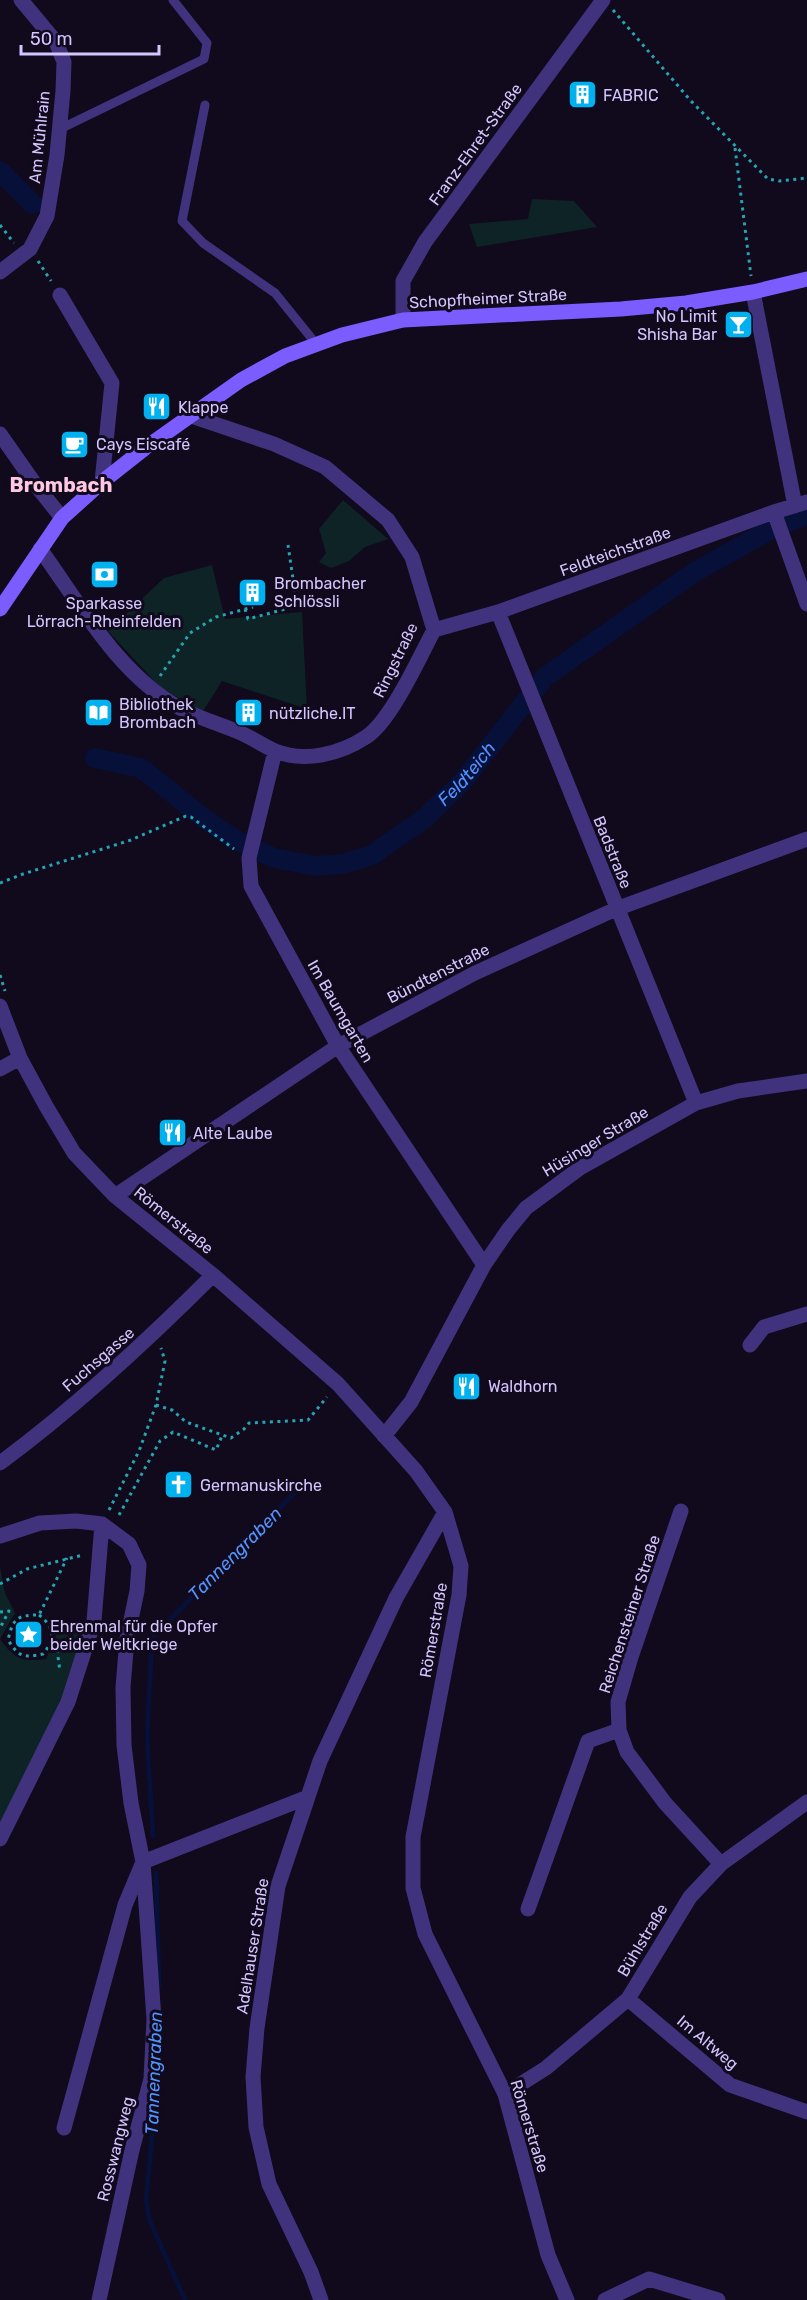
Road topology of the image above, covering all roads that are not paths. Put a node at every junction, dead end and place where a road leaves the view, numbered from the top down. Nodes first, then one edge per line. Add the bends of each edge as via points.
1 (21, 0) edge
2 (173, 0) edge
3 (607, 4) edge
4 (205, 105) dead end
5 (60, 129) junction
6 (0, 272) edge
7 (807, 279) edge
8 (753, 292) junction
9 (60, 295) road end
10 (403, 320) junction
11 (317, 345) junction
12 (191, 416) junction
13 (0, 434) edge
14 (102, 482) junction
15 (801, 504) edge
16 (62, 518) junction
17 (777, 521) junction
18 (40, 549) junction
19 (807, 604) edge
20 (0, 609) edge
21 (498, 612) junction
22 (434, 630) junction
23 (275, 751) junction
24 (807, 839) edge
25 (616, 909) junction
26 (0, 1006) edge
27 (338, 1046) junction
28 (20, 1058) junction
29 (0, 1069) edge
30 (807, 1081) edge
31 (696, 1103) junction
32 (116, 1196) junction
33 (484, 1265) junction
34 (213, 1275) junction
35 (807, 1314) edge
36 (750, 1345) dead end
37 (384, 1436) junction
38 (0, 1463) edge
39 (681, 1511) dead end
40 (445, 1512) junction
41 (106, 1526) junction
42 (0, 1536) edge
43 (619, 1730) junction
44 (308, 1797) junction
45 (807, 1802) edge
46 (0, 1839) edge
47 (143, 1862) junction
48 (721, 1864) junction
49 (528, 1909) dead end
50 (628, 1999) junction
51 (505, 2094) junction
52 (807, 2112) edge
53 (64, 2128) dead end
54 (99, 2300) edge
55 (321, 2300) edge
56 (567, 2300) edge
57 (605, 2300) edge
58 (718, 2300) edge

1 - 5 street, Am Mühlrain via 56,42 64,62
2 - 5 lane via 207,43 204,59
3 - 10 street, Franz-Ehret-Straße via 425,242 403,281
4 - 11 lane via 182,221 202,243 275,293
5 - 6 street, Am Mühlrain via 47,216 30,249
7 - 8 main road, Schopfheimer Straße
8 - 10 main road, Schopfheimer Straße via 621,309
8 - 15 street
9 - 14 street via 112,383
10 - 11 main road, Schopfheimer Straße
11 - 12 main road, Schopfheimer Straße via 285,356 241,380
12 - 14 main road, Schopfheimer Straße
12 - 22 street, Ringstraße via 274,444 325,467 388,520 412,557
13 - 16 street
14 - 16 main road, Schopfheimer Straße
15 - 17 street, Feldteichstraße
16 - 18 main road, Schopfheimer Straße
17 - 19 street
17 - 21 street, Feldteichstraße
18 - 20 main road, Schopfheimer Straße
18 - 23 street, Ringstraße via 99,633 137,675 179,708
21 - 22 street, Feldteichstraße
21 - 25 street, Badstraße
22 - 23 street, Ringstraße via 393,708 368,736 339,750 307,758
23 - 27 street, Im Baumgarten via 251,852 251,886
24 - 25 street, Bündtenstraße
25 - 27 street, Bündtenstraße via 476,973
25 - 31 street, Badstraße
26 - 28 street, Römerstraße
27 - 32 street, Bündtenstraße
27 - 33 street, Im Baumgarten
28 - 29 street
28 - 32 street, Römerstraße via 74,1153
30 - 31 street, Hüsinger Straße via 738,1091
31 - 33 street, Hüsinger Straße via 580,1168 544,1193 520,1215
32 - 34 street, Römerstraße
33 - 37 street, Hüsinger Straße via 411,1402
34 - 37 street, Römerstraße via 338,1384
34 - 38 street, Fuchsgasse via 156,1332
35 - 36 street via 764,1327
37 - 40 street, Römerstraße via 416,1471
39 - 43 street, Reichensteiner Straße via 621,1690
40 - 44 street, Adelhauser Straße via 396,1598 320,1761
40 - 51 street, Römerstraße via 461,1566 459,1595 413,1837 413,1888 425,1934
41 - 42 street via 76,1521 40,1523
41 - 46 street via 99,1553 94,1621 68,1702
41 - 47 street, Rosswangweg via 129,1544 139,1565 123,1688 124,1745
43 - 48 street, Reichensteiner Straße via 627,1752
43 - 49 street via 588,1741
44 - 47 street
44 - 55 street, Adelhauser Straße via 278,1886 257,2028 254,2077 256,2127 269,2184
45 - 48 street, Bühlstraße
47 - 53 street via 125,1905
47 - 54 street, Rosswangweg via 154,2019 152,2079
48 - 50 street, Bühlstraße via 690,1897
50 - 51 street, Bühlstraße via 546,2068
50 - 52 street, Im Altweg via 730,2085
51 - 56 street, Römerstraße via 548,2255
57 - 58 street via 649,2279

